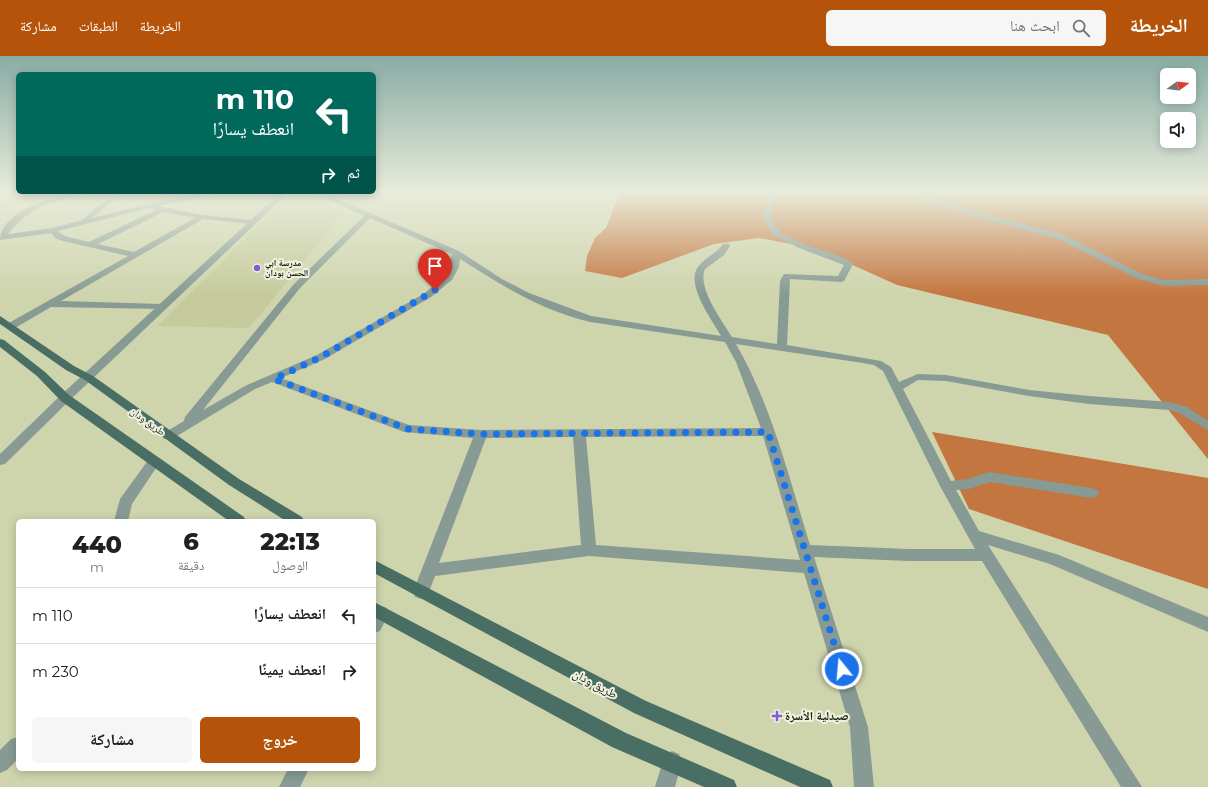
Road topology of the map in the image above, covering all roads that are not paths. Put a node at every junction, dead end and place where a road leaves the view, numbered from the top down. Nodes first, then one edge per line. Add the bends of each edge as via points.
1 (8, 227) edge
2 (65, 227) edge
3 (126, 227) edge
4 (184, 227) edge
5 (247, 227) edge
6 (357, 227) edge
7 (397, 227) edge
8 (773, 227) edge
9 (1024, 227) edge
10 (53, 230) junction
11 (1, 238) edge
12 (89, 245) junction
13 (726, 246) dead end
14 (456, 253) junction
15 (135, 255) junction
16 (1208, 282) edge
17 (49, 304) junction
18 (162, 307) junction
19 (0, 319) edge
20 (11, 326) junction
21 (730, 341) junction
22 (2, 346) edge
23 (782, 347) junction
24 (88, 378) junction
25 (274, 379) junction
26 (896, 388) junction
27 (65, 398) junction
28 (184, 426) junction
29 (1208, 426) edge
30 (768, 432) junction
31 (579, 433) junction
32 (481, 434) junction
33 (168, 436) junction
34 (0, 461) edge
35 (154, 462) junction
36 (947, 486) junction
37 (1092, 493) dead end
38 (121, 519) edge
39 (236, 519) edge
40 (294, 519) edge
41 (974, 535) junction
42 (589, 550) junction
43 (805, 551) junction
44 (987, 555) junction
45 (376, 567) edge
46 (811, 567) junction
47 (429, 570) junction
48 (421, 592) junction
49 (376, 616) edge
50 (1208, 625) edge
51 (16, 748) edge
52 (672, 761) junction
53 (0, 763) edge
54 (298, 771) edge
55 (289, 787) edge
56 (665, 787) edge
57 (728, 787) edge
58 (823, 787) edge
59 (864, 787) edge
60 (1132, 787) edge

1 - 11 street
2 - 10 street
3 - 12 street
4 - 15 street
5 - 18 street
6 - 28 street via 297,286
7 - 14 street
8 - 23 street via 775,232 802,246 849,264 841,279 787,276 784,281
9 - 16 street via 1059,236 1151,280 1164,283
10 - 11 street
10 - 12 street via 58,236
12 - 15 street
13 - 21 street via 723,252 704,265 698,273 698,281 701,292
14 - 21 street via 504,284 555,308 590,319
14 - 25 street via 454,272 428,296 321,357
15 - 17 street
17 - 18 street
17 - 20 street
18 - 24 street
19 - 20 main road, طريق ودان
20 - 24 main road, طريق ودان
21 - 23 street
21 - 30 street via 741,362
22 - 27 main road via 41,374
23 - 26 street via 877,363 887,369
24 - 27 street
24 - 33 main road, طريق ودان
25 - 28 street via 251,388
25 - 32 street via 408,429
26 - 29 street via 918,377 946,378 1082,400 1170,406 1183,410
26 - 36 street
27 - 34 street
27 - 35 main road
28 - 33 street
30 - 31 street
30 - 43 street
31 - 32 street
31 - 42 street
32 - 47 street
33 - 40 main road, طريق ودان via 234,482
35 - 38 street via 125,504
35 - 39 main road
36 - 37 street via 969,484 989,477
36 - 41 street
41 - 44 street
41 - 50 street via 1054,559
42 - 46 street
42 - 47 street
43 - 44 street
43 - 46 street
44 - 60 street
45 - 48 main road, طريق ودان
46 - 59 street via 859,727
47 - 48 street
48 - 58 main road, طريق ودان via 640,707
49 - 52 main road via 619,740
51 - 53 street
52 - 56 street
52 - 57 main road
54 - 55 street

